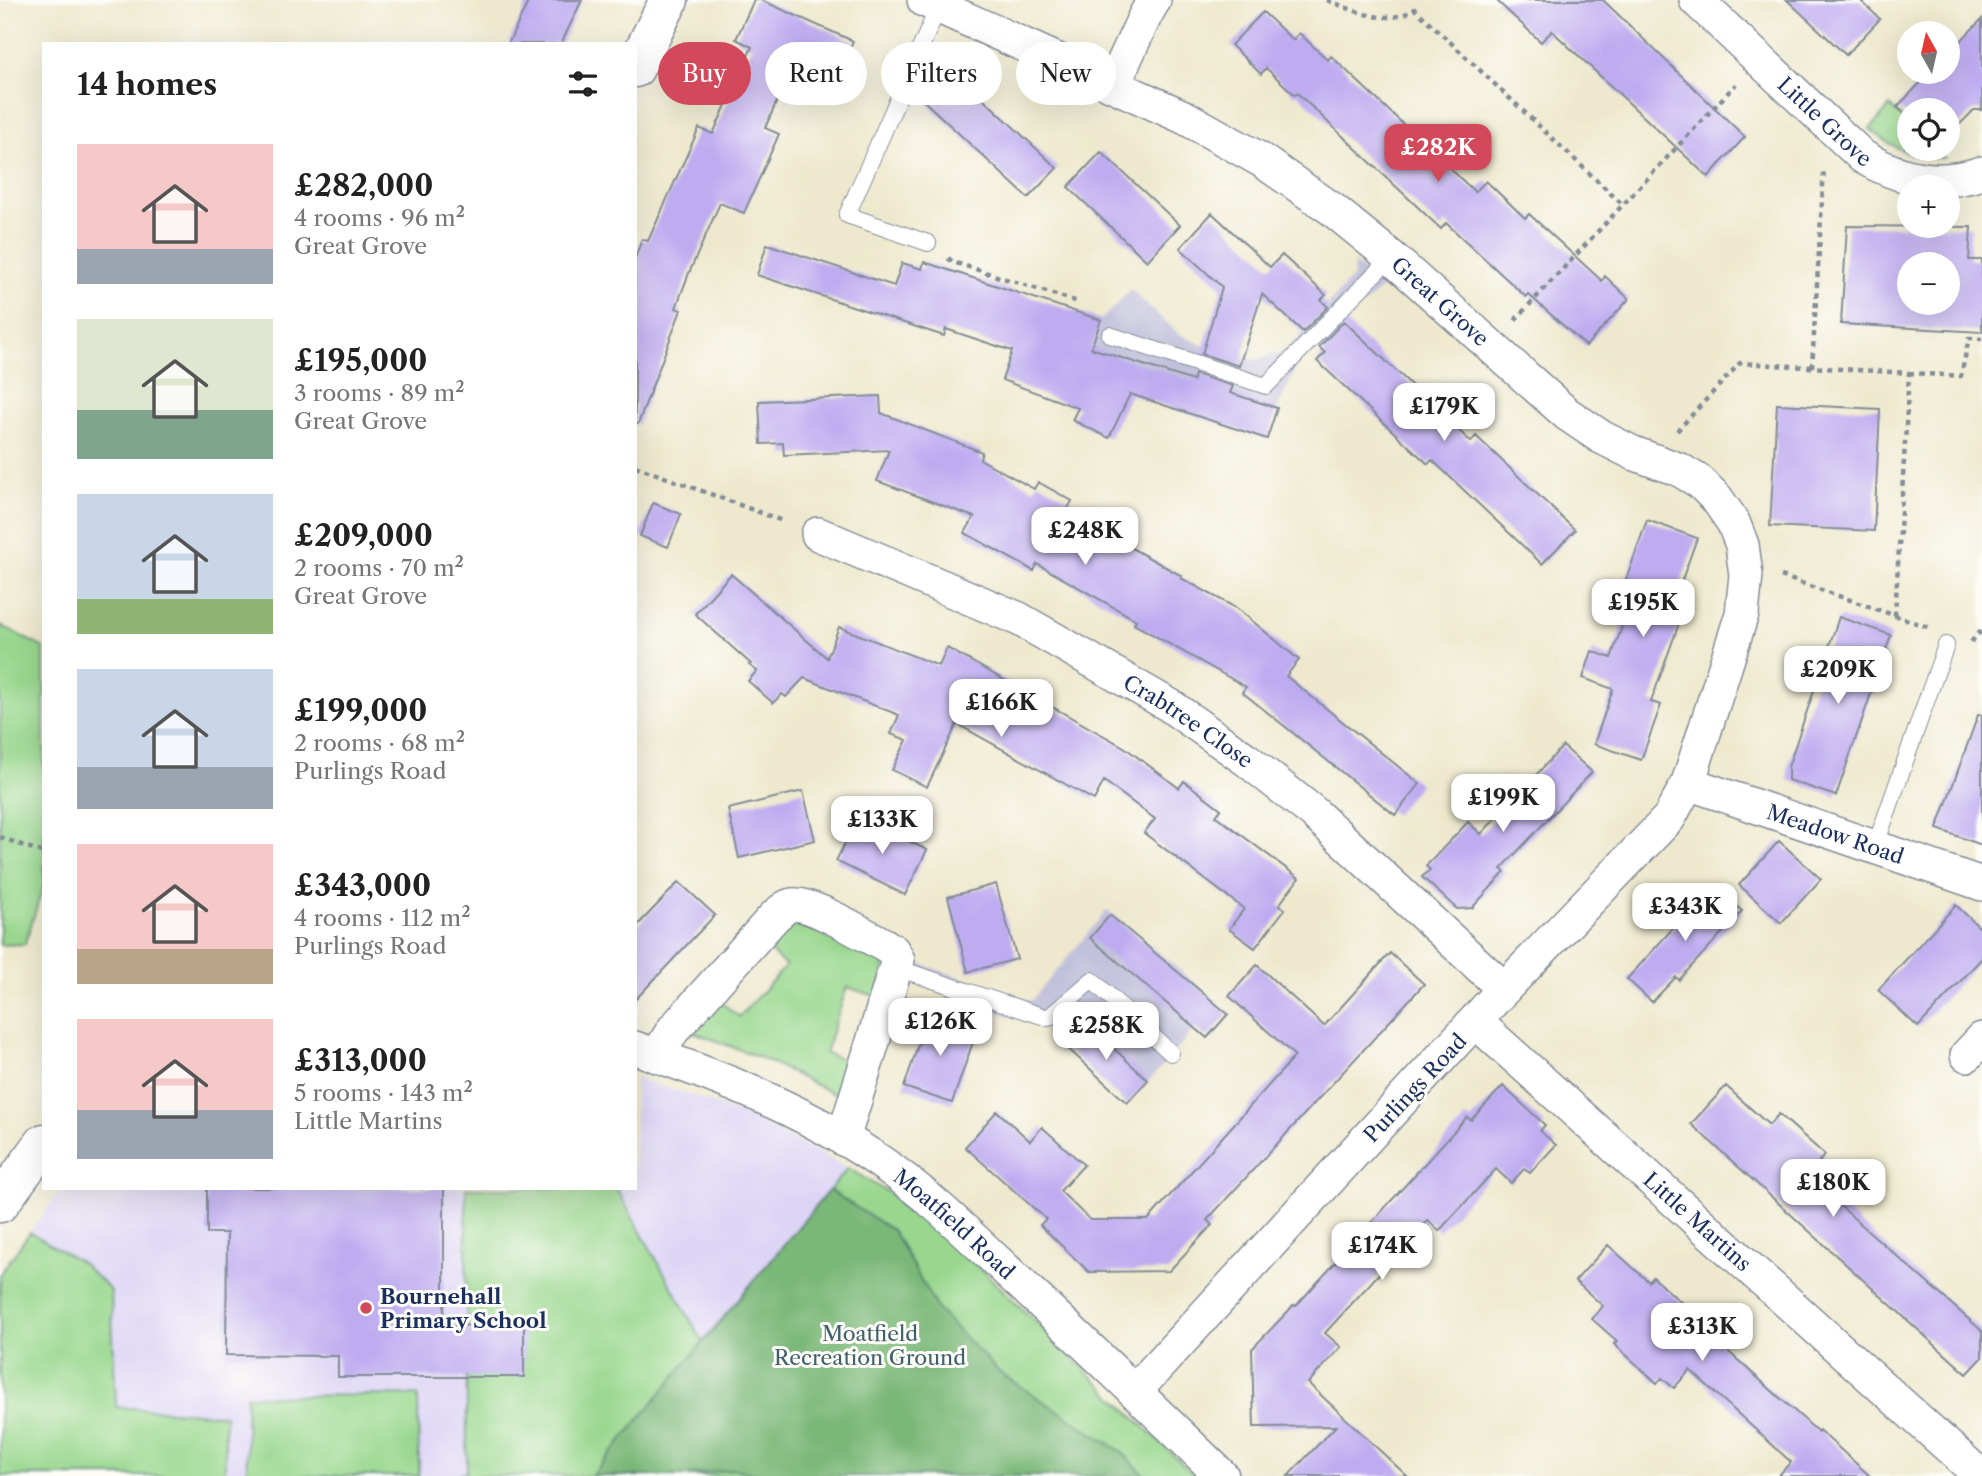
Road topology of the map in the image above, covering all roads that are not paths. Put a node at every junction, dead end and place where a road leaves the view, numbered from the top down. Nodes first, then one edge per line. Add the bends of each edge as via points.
1 (669, 0) edge
2 (1154, 0) edge
3 (1696, 0) edge
4 (931, 4) edge
5 (1016, 42) edge
6 (637, 64) edge
7 (1116, 79) edge
8 (1116, 86) edge
9 (1982, 173) edge
10 (928, 243) road end
11 (1391, 257) junction
12 (1110, 335) dead end
13 (818, 534) road end
14 (1948, 638) road end
15 (1688, 783) junction
16 (1875, 847) junction
17 (1982, 884) edge
18 (897, 968) junction
19 (1504, 989) junction
20 (1476, 1022) junction
21 (646, 1052) edge
22 (1171, 1053) dead end
23 (843, 1139) junction
24 (42, 1146) edge
25 (0, 1203) edge
26 (1135, 1391) junction
27 (1222, 1476) edge
28 (1981, 1476) edge

1 - 6 street
2 - 7 street
3 - 9 street, Little Grove via 1863,157 1885,170 1933,181
4 - 5 street, Great Grove
4 - 10 lane via 847,215
8 - 11 street, Great Grove via 1261,160
11 - 12 lane via 1266,386
11 - 15 street, Great Grove via 1567,414 1601,437 1700,482 1733,522 1746,576 1742,614
13 - 19 street, Crabtree Close via 1019,619 1169,705 1314,813
14 - 16 lane
15 - 16 street, Meadow Road
15 - 19 street, Purlings Road via 1669,818
16 - 17 street, Meadow Road
18 - 21 street via 893,951 884,945 816,910 792,905 774,917 673,1030
18 - 22 lane via 1048,1018 1092,980
18 - 23 street
19 - 20 street, Purlings Road
20 - 26 street, Purlings Road
20 - 28 street, Little Martins
21 - 23 street, Moatfield Road via 714,1075
23 - 26 street, Moatfield Road via 928,1196
24 - 25 street
26 - 27 street, Moatfield Road

